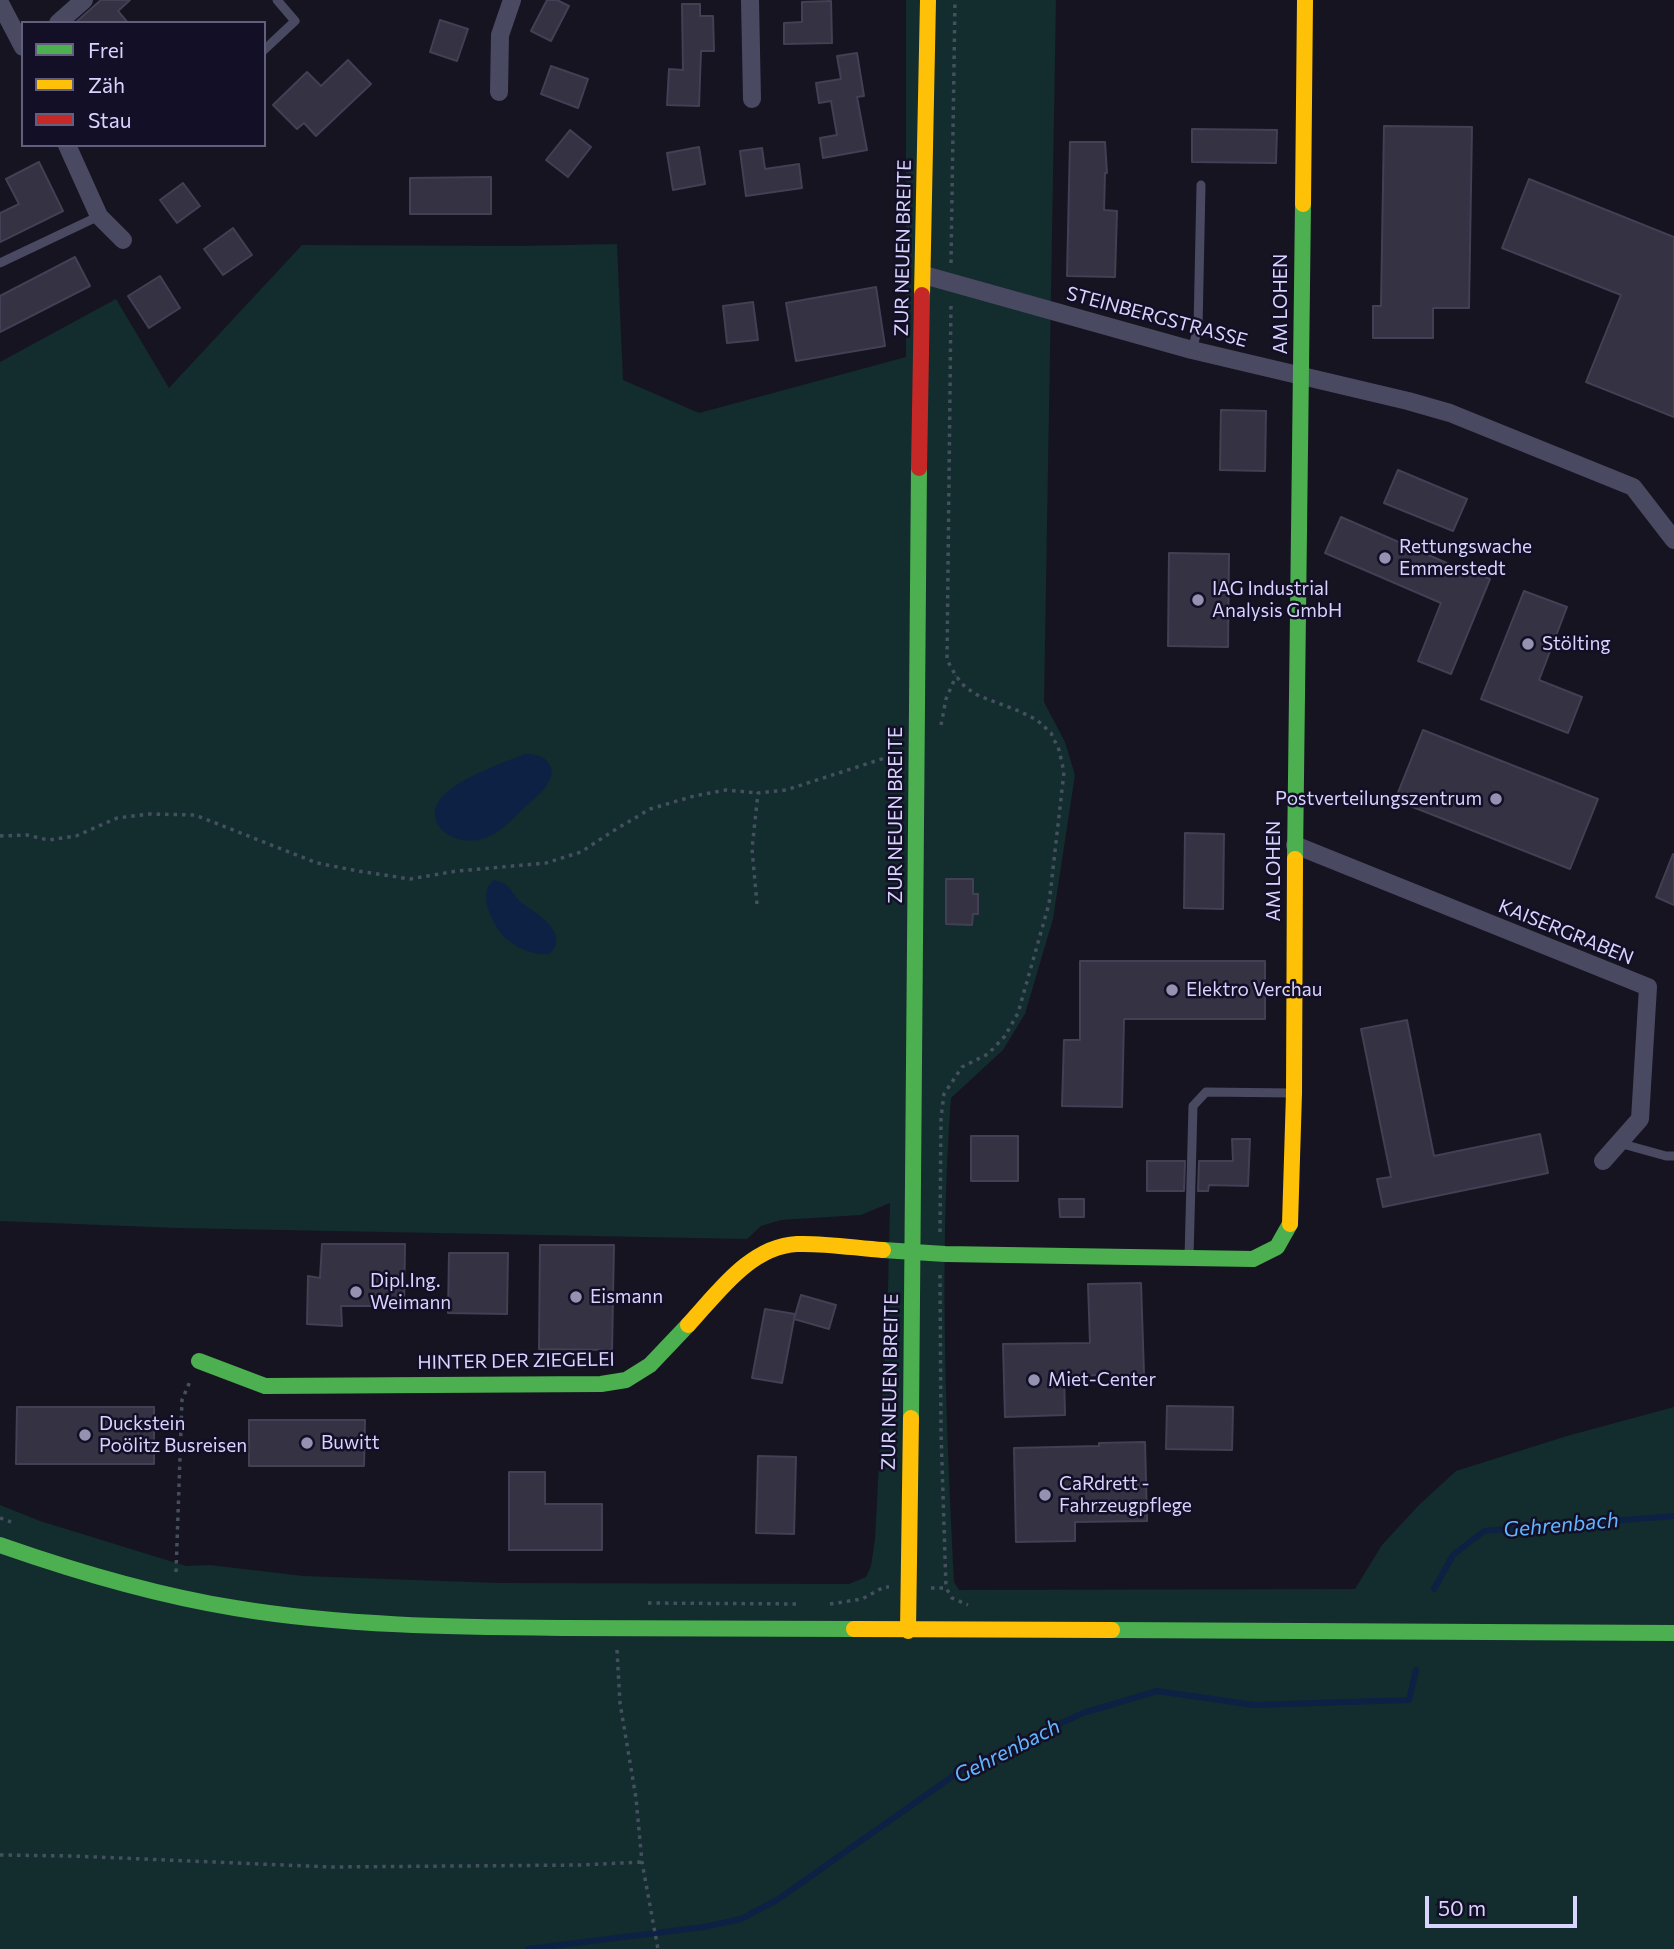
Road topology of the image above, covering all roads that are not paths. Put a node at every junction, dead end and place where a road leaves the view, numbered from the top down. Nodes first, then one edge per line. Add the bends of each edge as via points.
1 (84, 0) edge
2 (277, 0) edge
3 (512, 0) edge
4 (751, 0) edge
5 (928, 0) edge
6 (1305, 0) edge
7 (0, 3) edge
8 (60, 21) edge
9 (21, 43) edge
10 (266, 48) edge
11 (499, 92) dead end
12 (752, 99) dead end
13 (68, 147) edge
14 (1201, 186) dead end
15 (99, 216) junction
16 (123, 240) dead end
17 (0, 263) edge
18 (924, 275) junction
19 (1192, 351) junction
20 (1302, 377) junction
21 (1674, 540) edge
22 (1295, 845) junction
23 (1294, 1093) junction
24 (1619, 1143) junction
25 (1674, 1156) edge
26 (1603, 1161) dead end
27 (913, 1252) junction
28 (1189, 1258) junction
29 (199, 1361) road end
30 (0, 1545) edge
31 (908, 1631) junction
32 (1674, 1633) edge

1 - 8 street
2 - 10 lane via 295,21
3 - 11 street via 500,35
4 - 12 street
5 - 18 street, ZUR NEUEN BREITE
6 - 20 street, AM LOHEN
7 - 9 street
13 - 15 street
14 - 19 lane via 1198,328
15 - 16 street
15 - 17 lane
18 - 19 street, STEINBERGSTRASSE
18 - 27 street, ZUR NEUEN BREITE
19 - 20 street, STEINBERGSTRASSE
20 - 21 street, STEINBERGSTRASSE via 1450,413 1633,486
20 - 22 street, AM LOHEN
22 - 23 street, AM LOHEN
22 - 24 street, KAISERGRABEN via 1648,987 1640,1119
23 - 28 street, AM LOHEN via 1290,1224 1276,1247 1253,1259
23 - 28 lane via 1206,1092 1193,1106
24 - 25 lane
24 - 26 street, KAISERGRABEN
27 - 28 street, AM LOHEN
27 - 29 street, HINTER DER ZIEGELEI via 796,1244 776,1248 740,1270 650,1365 626,1380 601,1384 265,1386
27 - 31 street, ZUR NEUEN BREITE
30 - 31 street via 118,1583 197,1601 323,1620 431,1627
31 - 32 street

